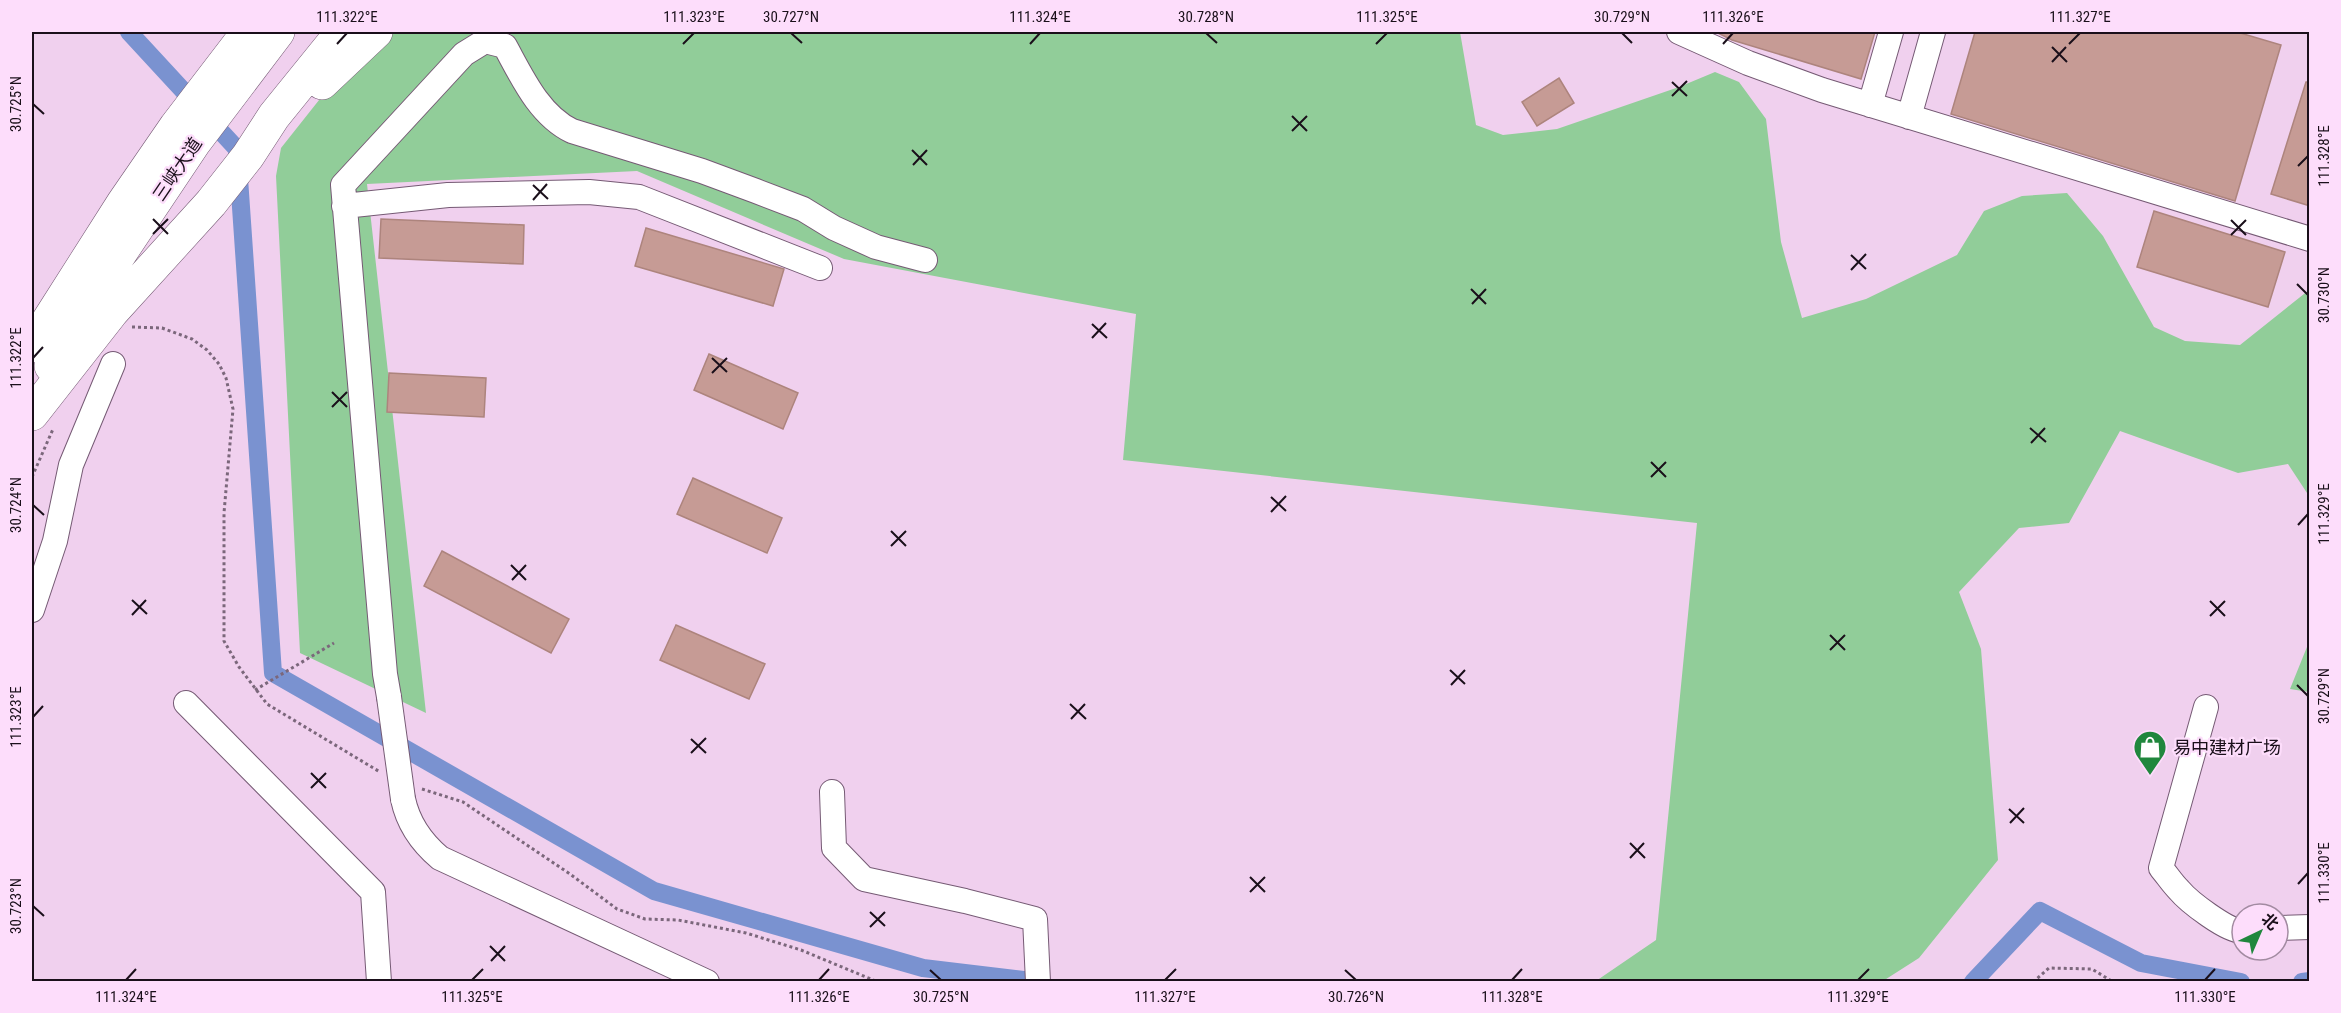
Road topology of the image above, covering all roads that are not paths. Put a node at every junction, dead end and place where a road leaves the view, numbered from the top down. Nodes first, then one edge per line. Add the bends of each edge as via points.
1 (342, 32) edge
2 (376, 32) edge
3 (1678, 32) edge
4 (1891, 32) edge
5 (1933, 32) edge
6 (266, 34) edge
7 (1870, 105) junction
8 (1909, 117) junction
9 (185, 135) junction
10 (248, 156) junction
11 (344, 206) junction
12 (2310, 239) edge
13 (925, 260) dead end
14 (820, 268) dead end
15 (32, 346) edge
16 (113, 364) dead end
17 (32, 405) edge
18 (32, 414) edge
19 (32, 610) edge
20 (186, 703) dead end
21 (2206, 707) dead end
22 (832, 792) dead end
23 (2230, 927) edge
24 (2310, 927) edge
25 (2290, 928) edge
26 (379, 981) edge
27 (707, 981) edge
28 (1038, 981) edge

1 - 10 highway
2 - 10 highway
3 - 7 street via 1748,63
4 - 7 street
5 - 8 street
6 - 9 highway, 三峡大道
7 - 8 street
8 - 12 street
9 - 15 highway, 三峡大道 via 123,203
9 - 17 highway, 三峡大道 via 67,333
10 - 18 highway via 212,203 112,312
11 - 13 street via 343,184 464,54 485,41 504,46 538,102 564,127 803,208 834,228 876,247
11 - 14 street via 448,195 589,192 639,197
11 - 27 street, bridge via 385,674 403,799 412,826 440,858
16 - 19 street via 71,465 55,541
20 - 26 street via 373,892
21 - 23 street via 2161,868 2188,898
22 - 28 street via 834,848 864,879 1035,919
24 - 25 street

